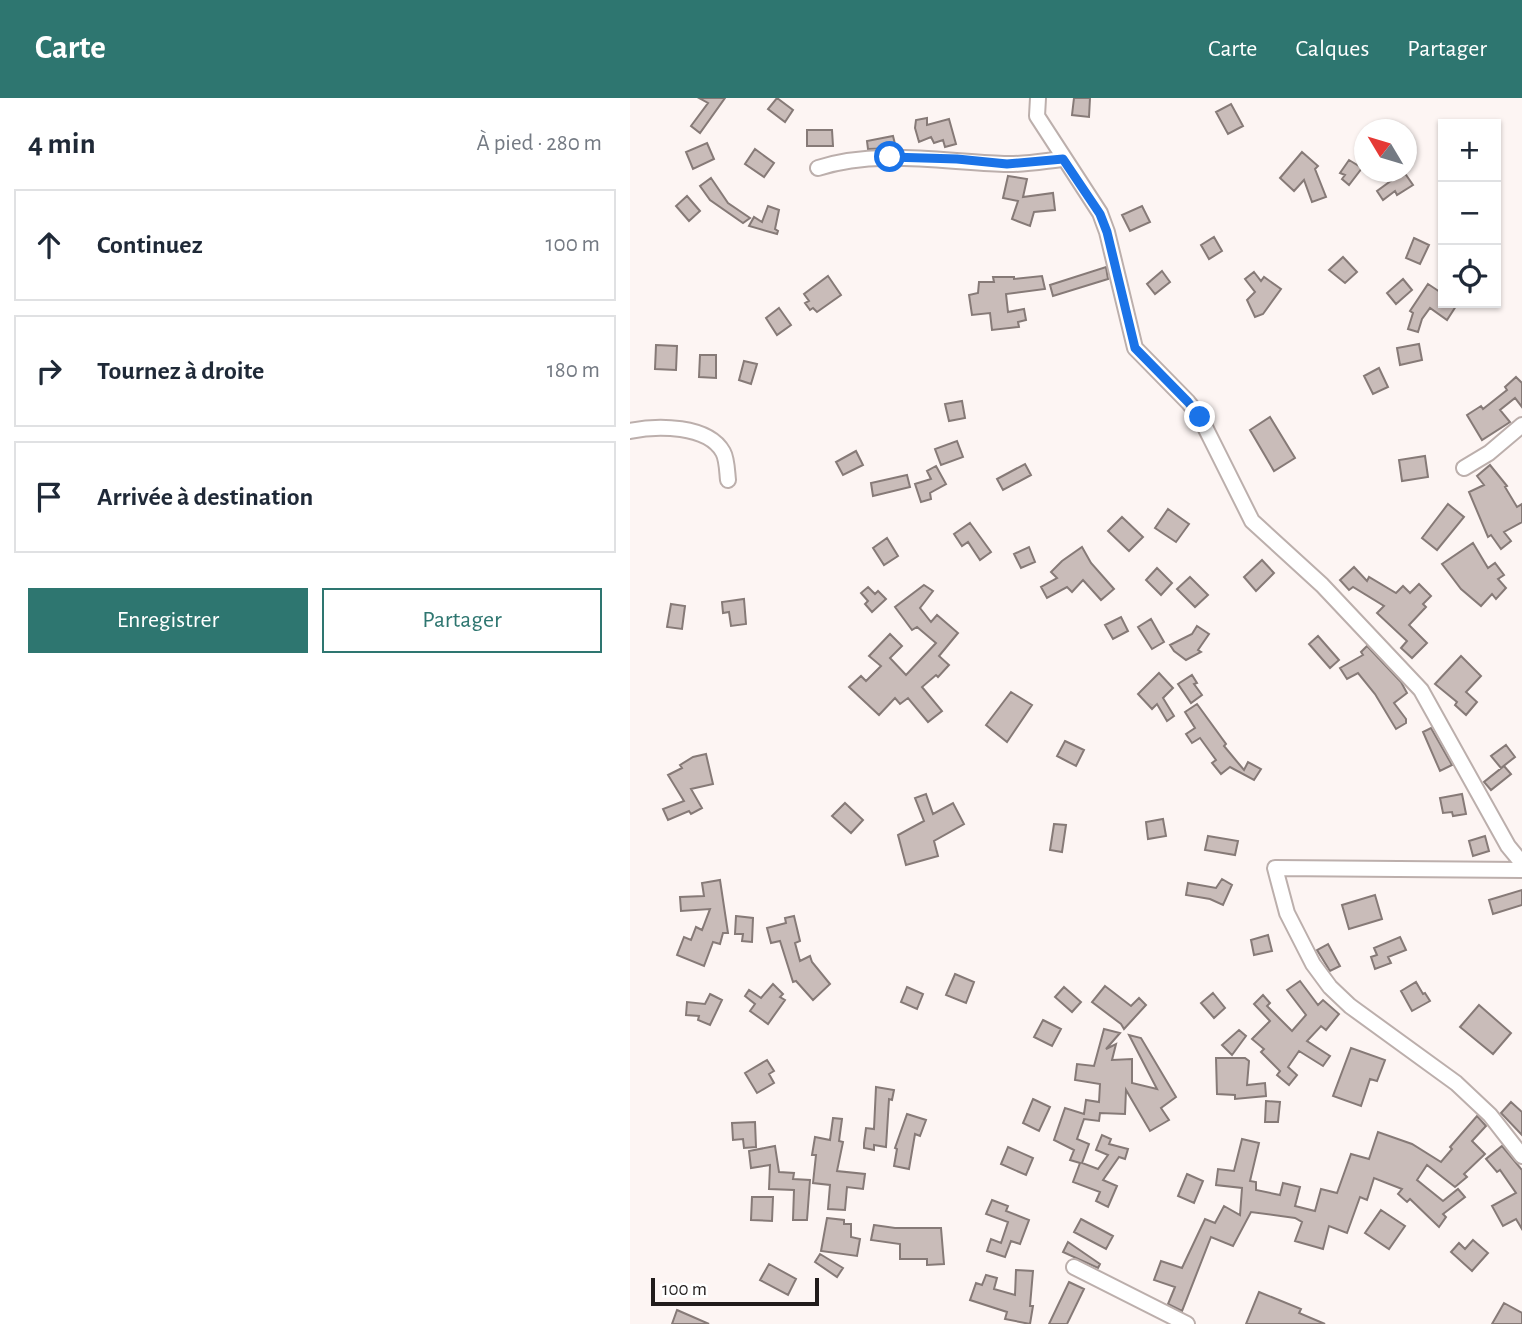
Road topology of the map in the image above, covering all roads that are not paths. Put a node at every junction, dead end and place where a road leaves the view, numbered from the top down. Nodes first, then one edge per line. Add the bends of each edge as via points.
1 (1038, 98) edge
2 (1063, 159) junction
3 (818, 168) dead end
4 (1522, 425) edge
5 (630, 431) edge
6 (1464, 468) dead end
7 (728, 480) dead end
8 (1522, 863) edge
9 (1522, 870) edge
10 (1522, 1156) edge
11 (1074, 1267) dead end
12 (1187, 1324) edge

1 - 2 street via 1037,116
2 - 3 street via 1007,164 890,157 843,160
2 - 8 street via 1104,223 1135,348 1200,417 1252,521 1322,585 1421,691
4 - 6 street
5 - 7 street via 684,429 711,438 724,454
9 - 10 street via 1275,868 1287,913 1330,987 1456,1083 1490,1115
11 - 12 street

